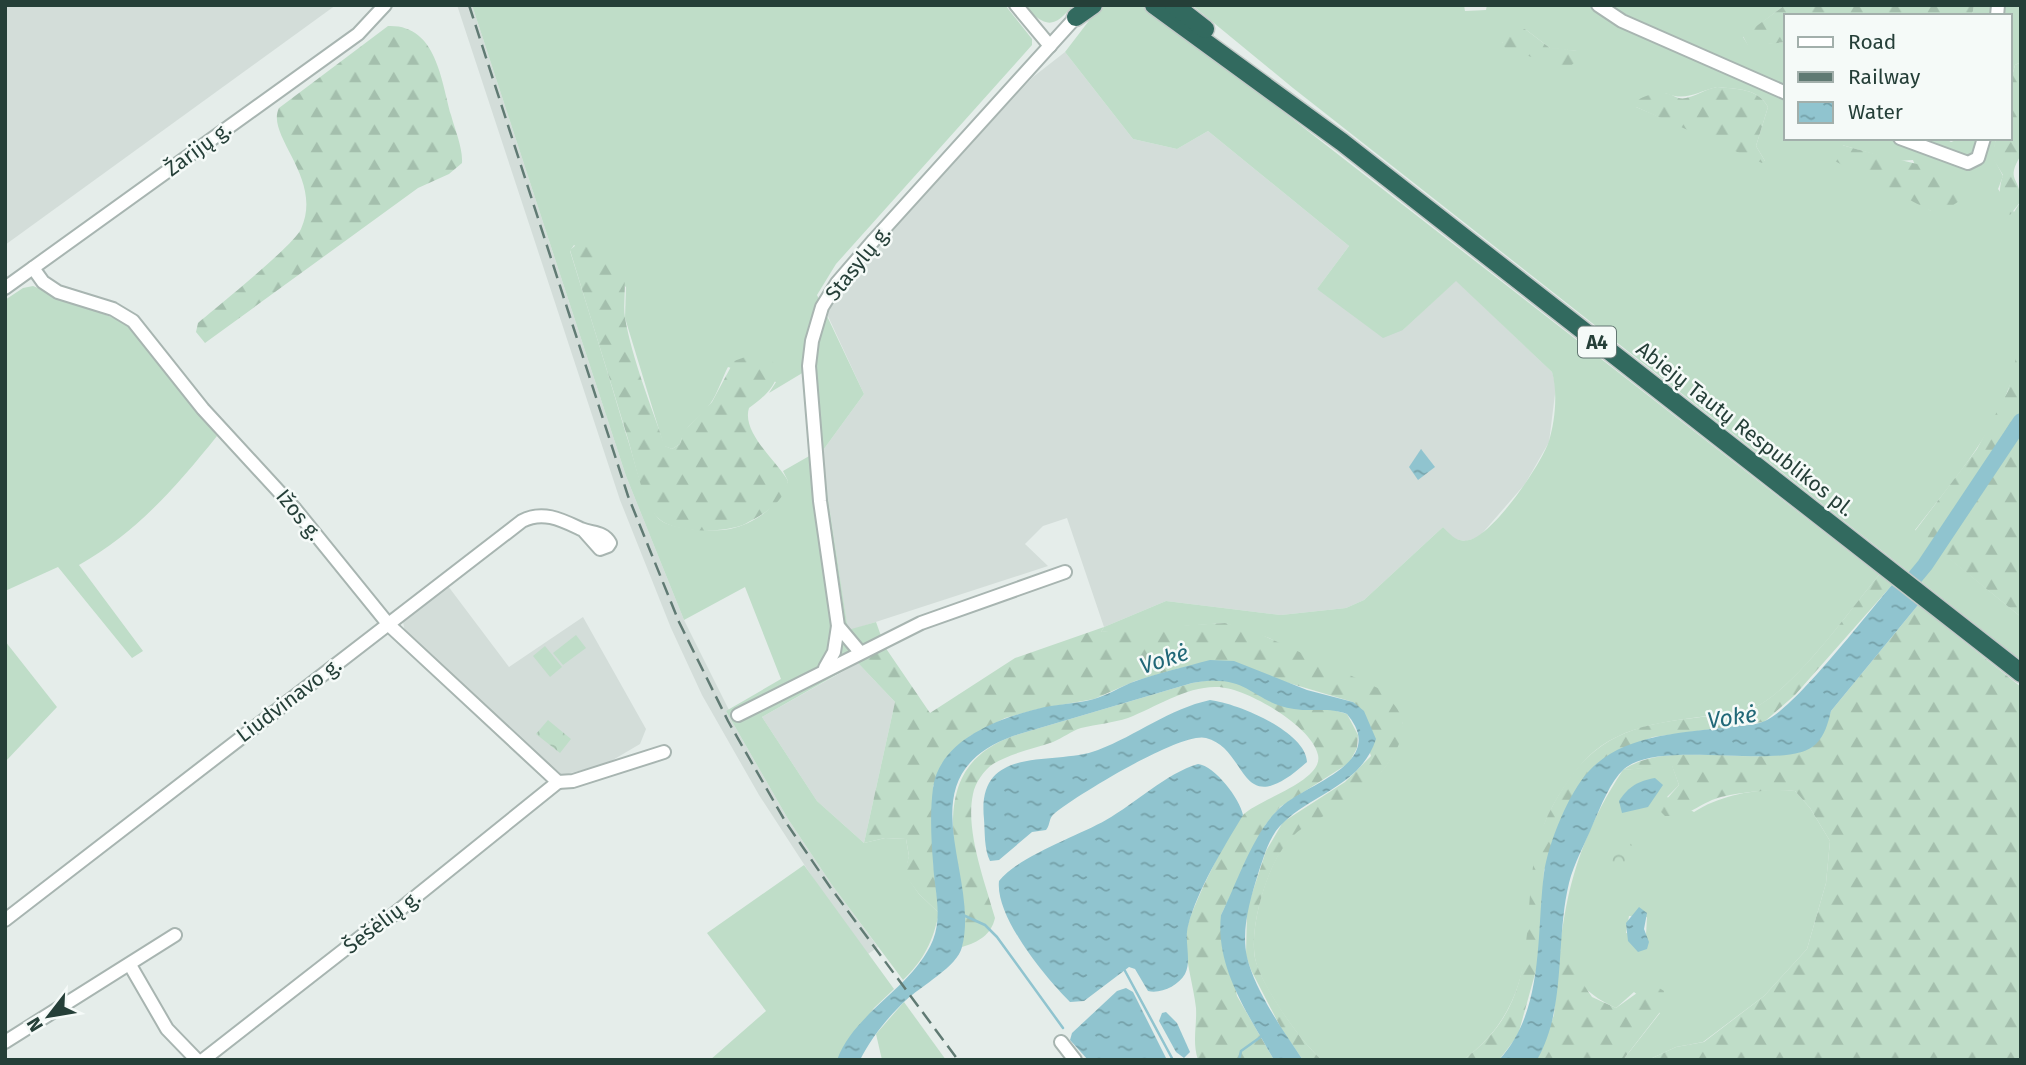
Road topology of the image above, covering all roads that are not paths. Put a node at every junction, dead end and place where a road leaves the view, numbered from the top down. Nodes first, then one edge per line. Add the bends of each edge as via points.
1 (385, 5) edge
2 (1016, 5) edge
3 (1093, 5) edge
4 (1154, 5) edge
5 (1174, 5) edge
6 (1598, 5) edge
7 (1079, 11) edge
8 (1050, 46) junction
9 (1784, 92) edge
10 (1905, 140) edge
11 (1983, 140) edge
12 (1342, 142) junction
13 (33, 268) junction
14 (5, 288) edge
15 (584, 531) dead end
16 (1065, 572) dead end
17 (388, 625) junction
18 (838, 626) junction
19 (859, 652) junction
20 (824, 670) junction
21 (2021, 673) edge
22 (738, 715) dead end
23 (664, 752) dead end
24 (558, 782) junction
25 (5, 920) edge
26 (175, 935) dead end
27 (130, 965) junction
28 (5, 1042) edge
29 (1060, 1042) dead end
30 (197, 1060) edge
31 (204, 1060) edge
32 (1075, 1060) edge

1 - 13 street, Žarijų g. via 358,34
2 - 8 street
3 - 7 highway
4 - 12 highway, Abiejų Tautų Respublikos pl. / A4
5 - 12 highway, Abiejų Tautų Respublikos pl. / A4
6 - 9 street via 1622,21
7 - 8 street, Stasylų g.
8 - 18 street, Stasylų g. via 849,269 822,307 812,341 809,393
10 - 11 street via 1968,163 1978,158
12 - 21 highway, Abiejų Tautų Respublikos pl. / A4
13 - 14 street, Žarijų g.
13 - 17 street, Ižos g. via 58,292 113,309 133,321
15 - 17 street, Liudvinavo g. via 557,518 529,517
16 - 19 street via 962,607
17 - 24 street, Ižos g.
17 - 25 street, Liudvinavo g.
18 - 19 street, Stasylų g.
18 - 20 street via 834,653
19 - 20 street
20 - 22 street
23 - 24 street
24 - 31 street, Šešėlių g.
26 - 27 street
27 - 28 street
27 - 30 street via 167,1029
29 - 32 street

